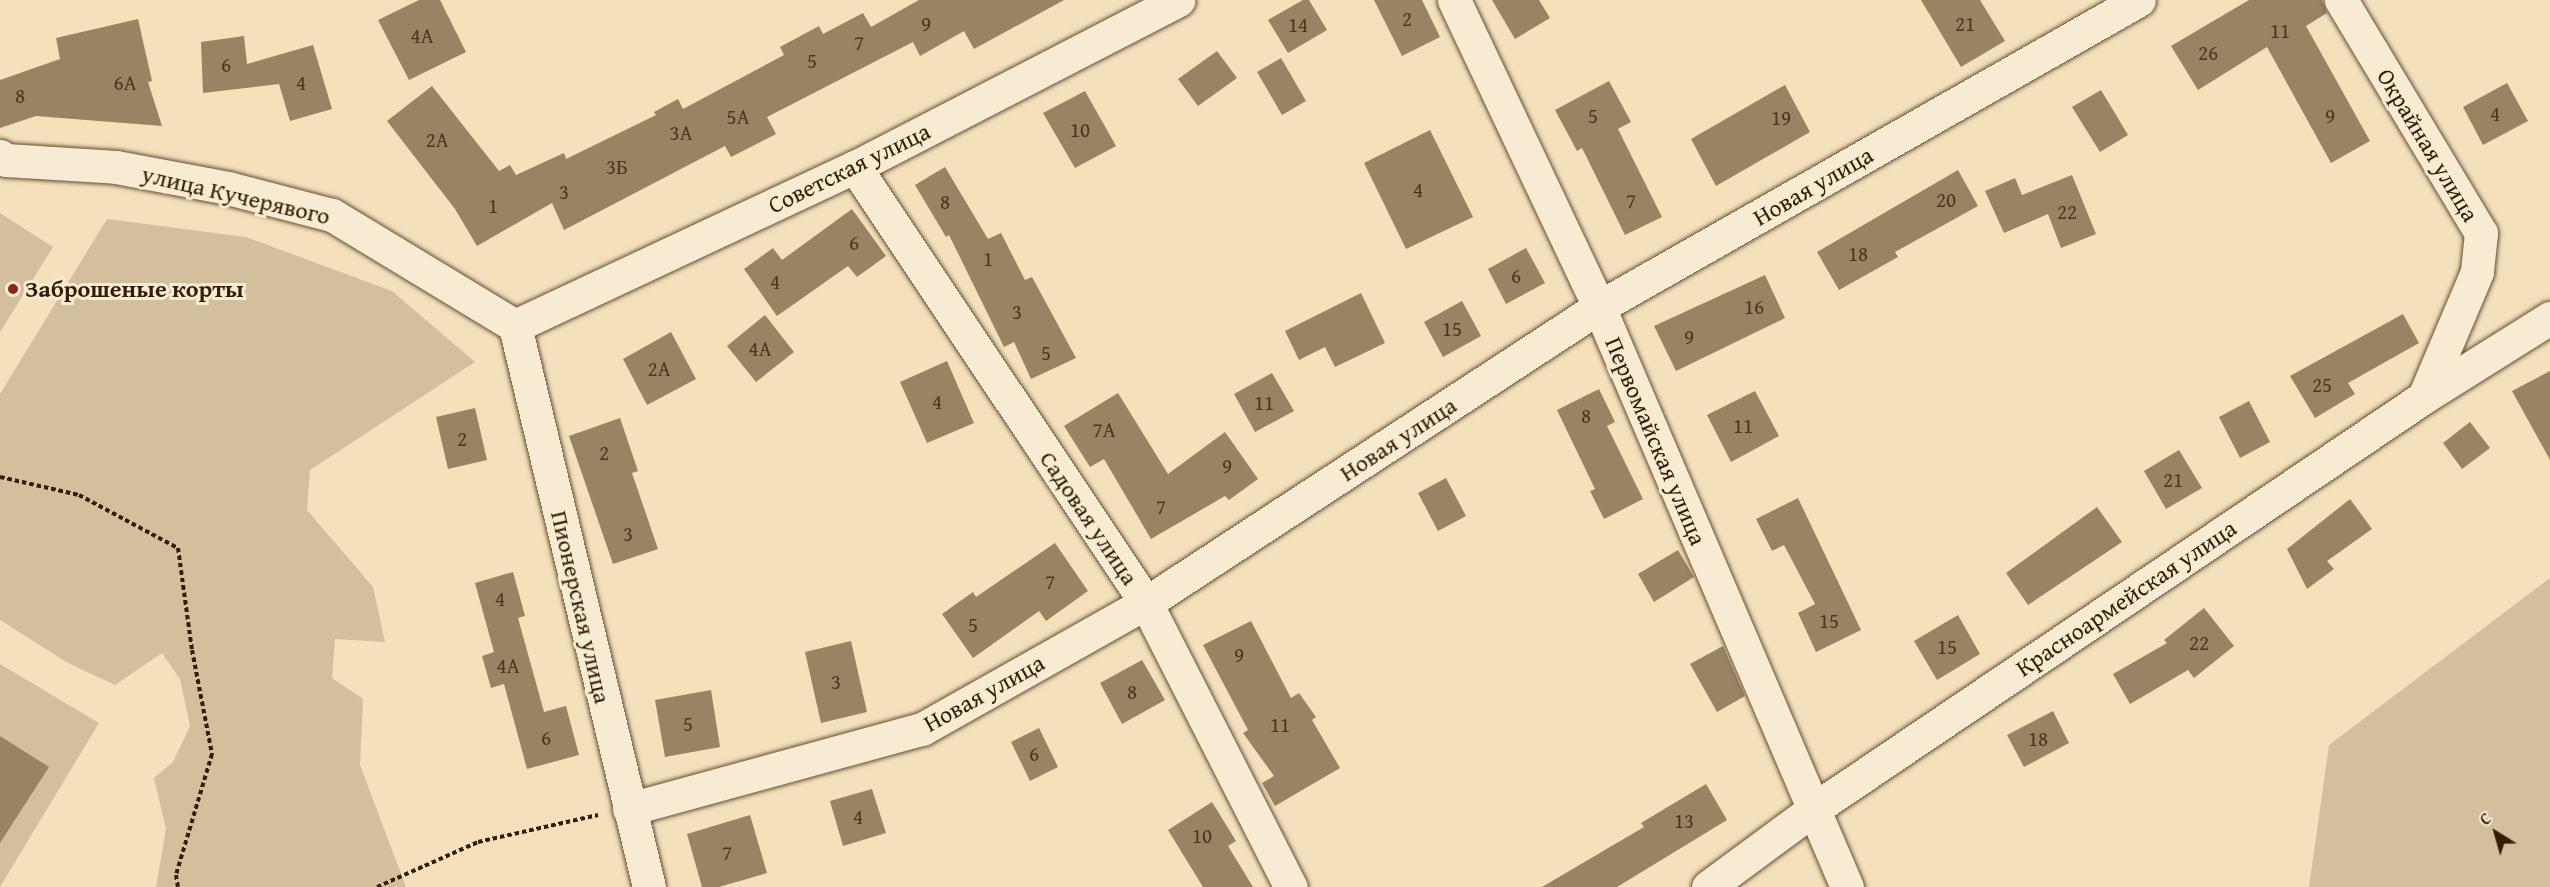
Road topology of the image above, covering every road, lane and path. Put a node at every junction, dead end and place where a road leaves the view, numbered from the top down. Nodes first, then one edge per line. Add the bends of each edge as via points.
1 (1178, 0) edge
2 (1454, 0) edge
3 (2139, 0) edge
4 (2341, 0) edge
5 (0, 156) edge
6 (855, 167) junction
7 (1599, 307) junction
8 (2550, 318) edge
9 (516, 326) junction
10 (2424, 397) junction
11 (0, 477) edge
12 (1146, 603) junction
13 (628, 809) junction
14 (1811, 811) junction
15 (178, 887) edge
16 (377, 887) edge
17 (649, 887) edge
18 (1291, 887) edge
19 (1708, 887) edge
20 (1847, 887) edge

1 - 6 street, Советская улица
2 - 7 street, Первомайская улица
3 - 7 street, Новая улица
4 - 10 street, Окрайная улица via 2481,233 2477,272
5 - 9 street, улица Кучерявого via 6,160 116,167 228,188 332,215
6 - 9 street, Советская улица
6 - 12 street, Садовая улица
7 - 12 street, Новая улица
7 - 14 street, Первомайская улица
8 - 10 street, Красноармейская улица
9 - 13 street, Пионерская улица
10 - 14 street, Красноармейская улица
11 - 15 path via 79,495 178,548 212,754 176,875
12 - 13 street, Новая улица via 922,729
12 - 18 street, Садовая улица
13 - 16 path via 478,842
13 - 17 street, Пионерская улица
14 - 19 street, Красноармейская улица
14 - 20 street, Первомайская улица

